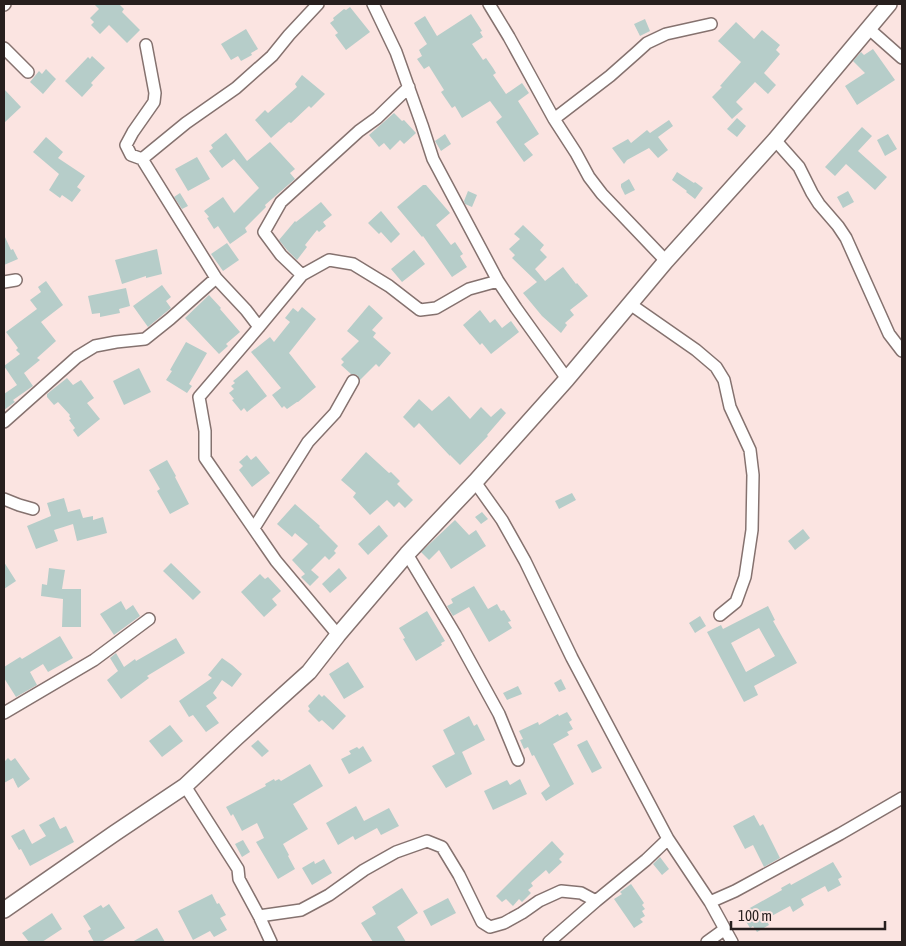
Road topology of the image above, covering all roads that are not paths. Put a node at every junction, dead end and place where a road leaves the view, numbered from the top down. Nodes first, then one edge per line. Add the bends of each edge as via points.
1 (318, 4) edge
2 (373, 4) edge
3 (490, 4) edge
4 (889, 4) edge
5 (711, 24) dead end
6 (868, 28) junction
7 (146, 45) dead end
8 (4, 48) edge
9 (902, 58) edge
10 (28, 72) dead end
11 (408, 87) junction
12 (554, 119) junction
13 (775, 140) junction
14 (142, 159) junction
15 (666, 261) junction
16 (302, 275) junction
17 (216, 278) junction
18 (16, 280) dead end
19 (498, 281) junction
20 (4, 282) edge
21 (630, 304) junction
22 (259, 327) junction
23 (902, 351) edge
24 (567, 379) junction
25 (353, 381) dead end
26 (4, 422) edge
27 (475, 482) junction
28 (4, 499) edge
29 (33, 509) dead end
30 (254, 528) junction
31 (407, 554) junction
32 (720, 615) dead end
33 (149, 619) dead end
34 (338, 635) junction
35 (4, 713) edge
36 (518, 760) dead end
37 (184, 786) junction
38 (902, 798) edge
39 (668, 839) junction
40 (596, 901) junction
41 (710, 902) junction
42 (4, 910) edge
43 (259, 916) junction
44 (725, 928) junction
45 (271, 942) edge
46 (548, 942) edge
47 (707, 942) edge
48 (732, 942) edge

1 - 14 street via 272,56 236,88
2 - 11 street via 396,52
3 - 12 street
4 - 6 street
5 - 12 street via 646,42 610,76
6 - 9 street
6 - 13 street
7 - 14 street via 154,102 126,145 131,155
8 - 10 street
11 - 16 street via 281,202 270,220 264,232
11 - 19 street via 433,159
12 - 15 street via 602,194
13 - 15 street
13 - 23 street via 799,167 812,193 846,238 889,334
14 - 17 street
15 - 21 street
16 - 19 street via 329,260 353,264 390,286 420,310 436,308 469,289
16 - 22 street
17 - 22 street
17 - 26 street via 145,339 95,346 77,357
18 - 20 street
19 - 24 street
21 - 24 street
21 - 32 street via 716,367 750,450 752,530 745,577 736,602
22 - 30 street via 199,397 205,431 204,458
24 - 27 street
25 - 30 street via 336,413 308,442
27 - 31 street
27 - 39 street via 507,528
28 - 29 street
30 - 34 street via 276,561
31 - 34 street
31 - 36 street via 499,714
33 - 35 street via 94,660
34 - 37 street via 309,672
37 - 42 street
37 - 43 street via 238,870 239,879
38 - 41 street
39 - 40 street
39 - 41 street
40 - 43 street via 581,893 561,891 539,901 522,914 490,927 482,922 442,847 426,841 396,852 301,910
40 - 46 street
41 - 44 street
43 - 45 street
44 - 47 street
44 - 48 street

